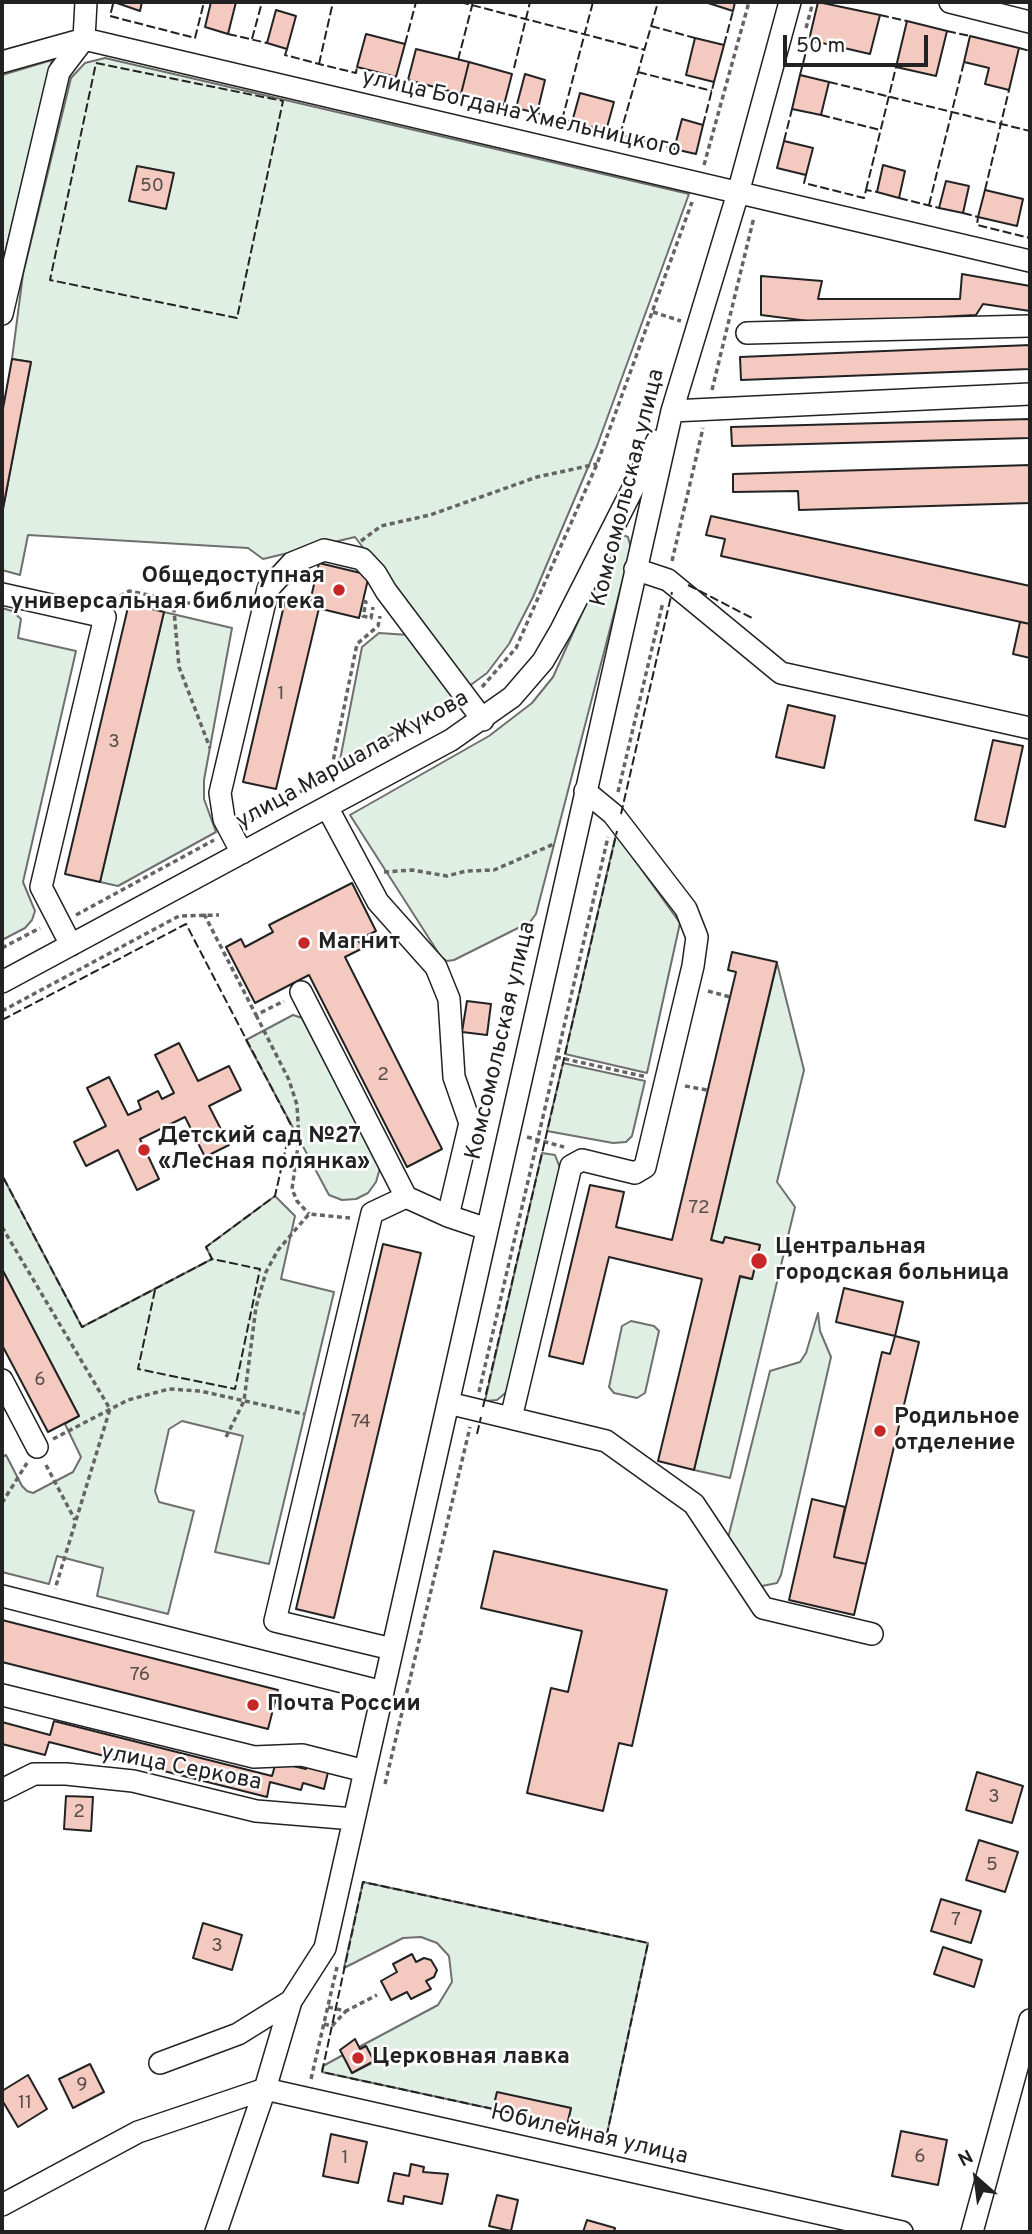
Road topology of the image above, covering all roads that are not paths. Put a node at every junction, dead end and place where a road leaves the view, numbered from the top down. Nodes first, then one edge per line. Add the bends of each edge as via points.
1 (86, 2) edge
2 (790, 2) edge
3 (950, 2) edge
4 (1030, 22) edge
5 (84, 39) junction
6 (2, 62) edge
7 (748, 195) junction
8 (1030, 261) edge
9 (2, 314) edge
10 (1030, 326) edge
11 (747, 333) dead end
12 (1030, 394) edge
13 (672, 411) junction
14 (635, 569) junction
15 (2, 594) edge
16 (482, 720) junction
17 (1030, 728) edge
18 (585, 791) junction
19 (327, 807) junction
20 (242, 853) junction
21 (71, 944) junction
22 (2, 982) edge
23 (302, 992) road end
24 (406, 1197) junction
25 (448, 1216) junction
26 (487, 1229) junction
27 (2, 1383) edge
28 (448, 1403) junction
29 (510, 1418) junction
30 (37, 1447) road end
31 (2, 1596) edge
32 (872, 1634) dead end
33 (393, 1649) junction
34 (383, 1692) junction
35 (2, 1695) edge
36 (365, 1771) junction
37 (2, 1790) edge
38 (354, 1819) junction
39 (291, 2001) junction
40 (1030, 2020) edge
41 (160, 2063) dead end
42 (265, 2089) junction
43 (2, 2205) edge
44 (216, 2232) edge
45 (902, 2232) edge
46 (972, 2232) edge

1 - 5 street
2 - 7 street, Комсомольская улица
3 - 4 street
5 - 6 street, улица Богдана Хмельницкого
5 - 7 street, улица Богдана Хмельницкого
5 - 9 street via 60,72
7 - 8 street, улица Богдана Хмельницкого
7 - 13 street, Комсомольская улица
10 - 11 street
12 - 13 street
13 - 14 street, Комсомольская улица
13 - 16 street, улица Маршала Жукова via 543,661 512,697
14 - 17 street via 668,580 780,673
14 - 18 street, Комсомольская улица
15 - 21 street via 105,617 41,887
16 - 19 street, улица Маршала Жукова
16 - 20 street via 380,599 376,573 362,559 324,550 307,555 285,569 268,589 226,770 221,805
18 - 26 street, Комсомольская улица
18 - 29 street via 613,814 686,909 697,937 645,1167 635,1173 582,1160 571,1166
19 - 20 street, улица Маршала Жукова
19 - 25 street via 378,902 436,967 449,999 454,1077 470,1123
20 - 21 street, улица Маршала Жукова
21 - 22 street, улица Маршала Жукова
23 - 24 street
24 - 25 street
24 - 33 street via 372,1213 275,1621
25 - 26 street
26 - 28 street, Комсомольская улица
27 - 30 street
28 - 29 street
28 - 33 street, Комсомольская улица
29 - 32 street via 606,1441 694,1504 763,1608
31 - 34 street
33 - 34 street, Комсомольская улица
34 - 36 street, Комсомольская улица
35 - 36 street via 254,1757 302,1755
36 - 38 street, Комсомольская улица
37 - 38 street, улица Серкова via 34,1774 66,1774 133,1781 256,1811
38 - 39 street, Комсомольская улица via 325,1948
39 - 41 street via 238,2034
39 - 42 street, Комсомольская улица
40 - 46 street
42 - 43 street via 138,2132
42 - 44 street, Комсомольская улица
42 - 45 street, Юбилейная улица

